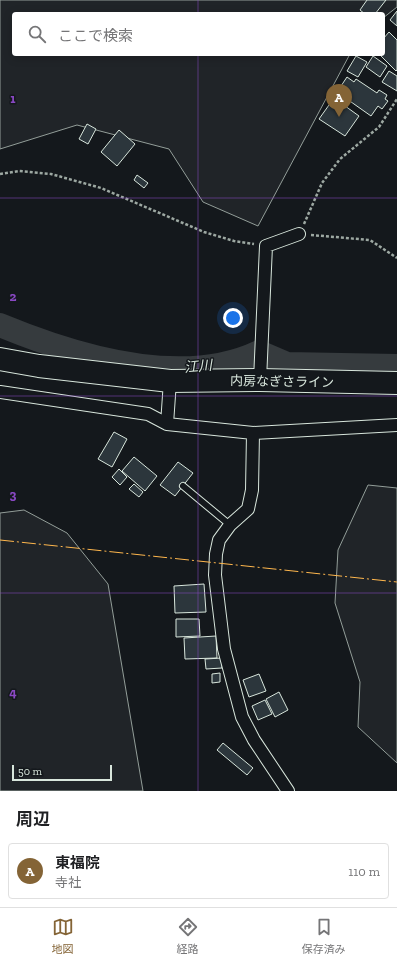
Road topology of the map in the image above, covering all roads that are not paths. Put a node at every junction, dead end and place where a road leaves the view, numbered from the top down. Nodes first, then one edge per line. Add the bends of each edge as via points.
1 (299, 234) road end
2 (0, 359) edge
3 (260, 370) junction
4 (170, 381) junction
5 (397, 383) edge
6 (0, 392) edge
7 (167, 424) junction
8 (397, 425) edge
9 (253, 433) junction
10 (183, 486) dead end
11 (230, 525) junction
12 (288, 791) edge

1 - 3 street via 266,246
2 - 4 highway, 内房なぎさライン via 46,367
3 - 4 highway, 内房なぎさライン
3 - 5 highway, 内房なぎさライン
4 - 7 street
6 - 7 street via 148,414
7 - 9 street
8 - 9 street
9 - 11 street via 252,490 248,509
10 - 11 lane
11 - 12 street via 220,540 214,575 224,649 242,717

